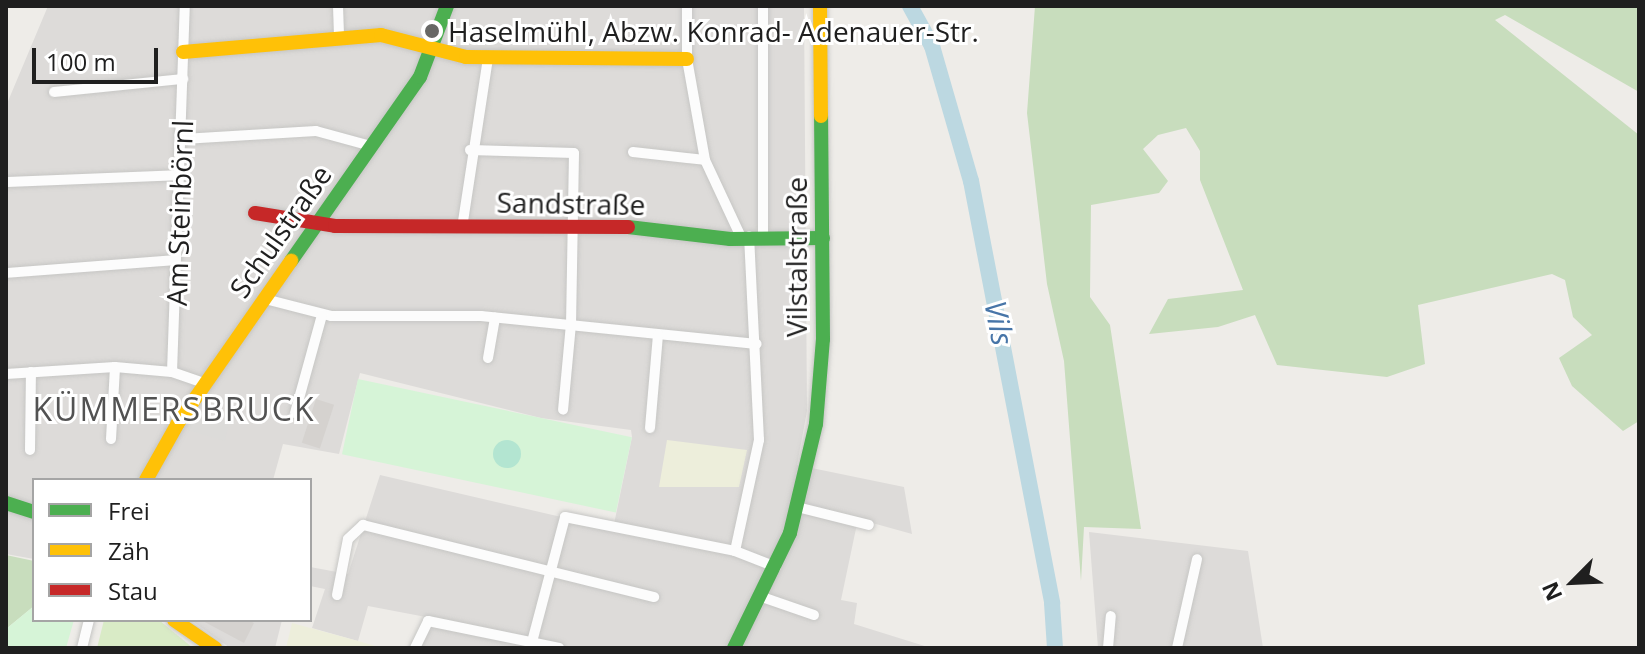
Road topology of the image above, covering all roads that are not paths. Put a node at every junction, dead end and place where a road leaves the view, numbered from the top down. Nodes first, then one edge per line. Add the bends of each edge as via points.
1 (185, 6) edge
2 (338, 6) edge
3 (447, 6) edge
4 (687, 6) edge
5 (763, 6) edge
6 (820, 6) edge
7 (339, 36) junction
8 (432, 47) junction
9 (183, 52) junction
10 (488, 59) junction
11 (687, 59) junction
12 (183, 79) junction
13 (54, 92) dead end
14 (183, 139) junction
15 (371, 146) junction
16 (470, 150) junction
17 (633, 152) dead end
18 (705, 160) junction
19 (178, 175) junction
20 (6, 182) edge
21 (255, 213) dead end
22 (318, 221) junction
23 (462, 228) junction
24 (572, 229) junction
25 (751, 236) junction
26 (823, 238) junction
27 (174, 260) junction
28 (6, 273) edge
29 (265, 299) junction
30 (322, 315) junction
31 (495, 318) junction
32 (571, 324) junction
33 (658, 335) junction
34 (757, 344) junction
35 (488, 358) dead end
36 (115, 367) junction
37 (31, 372) junction
38 (172, 372) junction
39 (6, 374) edge
40 (206, 384) junction
41 (563, 410) dead end
42 (295, 413) dead end
43 (650, 428) dead end
44 (111, 439) dead end
45 (30, 450) dead end
46 (147, 478) edge
47 (6, 503) edge
48 (797, 507) junction
49 (32, 511) edge
50 (869, 525) dead end
51 (735, 551) junction
52 (1197, 559) dead end
53 (550, 567) junction
54 (776, 567) junction
55 (337, 595) dead end
56 (654, 597) dead end
57 (762, 597) junction
58 (814, 615) dead end
59 (1111, 616) dead end
60 (88, 622) edge
61 (177, 622) edge
62 (532, 642) junction
63 (738, 647) edge
64 (82, 648) edge
65 (215, 648) edge
66 (415, 648) edge
67 (559, 648) edge
68 (1108, 648) edge
69 (1177, 648) edge

1 - 9 street, Am Steinbörnl
2 - 7 street
3 - 8 street, Schulstraße
4 - 11 street
5 - 25 street
6 - 26 street, Vilstalstraße
7 - 8 street via 381,35
7 - 9 street
8 - 10 street
8 - 15 street, Schulstraße via 420,77
9 - 12 street, Am Steinbörnl
10 - 11 street
10 - 16 street
11 - 18 street
12 - 13 street
12 - 14 street, Am Steinbörnl
14 - 15 street via 316,131
14 - 19 street, Am Steinbörnl
15 - 22 street, Schulstraße
16 - 23 street
16 - 24 street via 574,153
17 - 18 street
18 - 25 street
19 - 20 street
19 - 27 street, Am Steinbörnl
21 - 22 street, Sandstraße
22 - 23 street, Sandstraße
22 - 29 street, Schulstraße
23 - 24 street, Sandstraße
24 - 25 street, Sandstraße via 607,225
24 - 32 street
25 - 26 street, Sandstraße
25 - 34 street
26 - 48 street, Vilstalstraße via 820,379
27 - 28 street
27 - 38 street, Am Steinbörnl
29 - 30 street
29 - 40 street, Schulstraße
30 - 31 street
30 - 42 street
31 - 32 street
31 - 35 street
32 - 33 street
32 - 41 street
33 - 34 street
33 - 43 street
34 - 51 street via 759,440
36 - 37 street
36 - 38 street
36 - 44 street
37 - 39 street
37 - 45 street
38 - 40 street
40 - 46 street, Schulstraße
47 - 49 street
48 - 50 street
48 - 54 street, Vilstalstraße
51 - 53 street via 565,517
51 - 54 street
52 - 69 street
53 - 55 street via 363,525 348,539
53 - 56 street
53 - 62 street
54 - 57 street, Vilstalstraße
57 - 58 street
57 - 63 street, Vilstalstraße
59 - 68 street
60 - 64 street
61 - 65 street
62 - 66 street via 428,621
62 - 67 street

